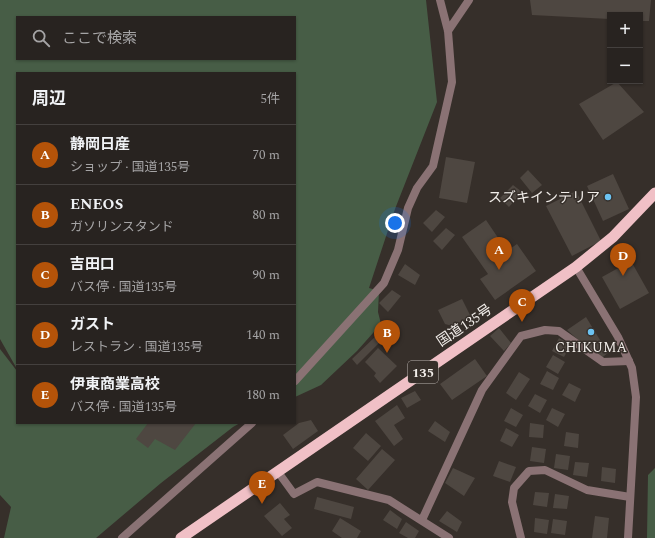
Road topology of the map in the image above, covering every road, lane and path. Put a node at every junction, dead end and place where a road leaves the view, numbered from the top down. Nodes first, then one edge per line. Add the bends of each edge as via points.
1 (440, 0) edge
2 (469, 0) edge
3 (448, 32) junction
4 (655, 193) edge
5 (576, 267) junction
6 (629, 361) junction
7 (296, 380) edge
8 (251, 424) edge
9 (278, 472) junction
10 (630, 497) junction
11 (422, 520) junction
12 (122, 538) edge
13 (181, 538) edge
14 (449, 538) edge
15 (521, 538) edge
16 (628, 538) edge

1 - 3 street
2 - 3 street
3 - 7 street via 452,82 433,166 417,188 408,208 398,250 384,283
4 - 5 highway, 国道135号 / 135 via 613,237
5 - 6 street via 618,337
5 - 9 highway, 国道135号 / 135
6 - 10 street via 636,397
6 - 11 street via 603,362 559,331 545,330 521,336 482,390
8 - 12 street
9 - 11 street via 294,494 317,482 389,500
9 - 13 highway, 国道135号 / 135
10 - 15 street via 587,490 545,470 529,471 514,488 512,502
10 - 16 street
11 - 14 street

